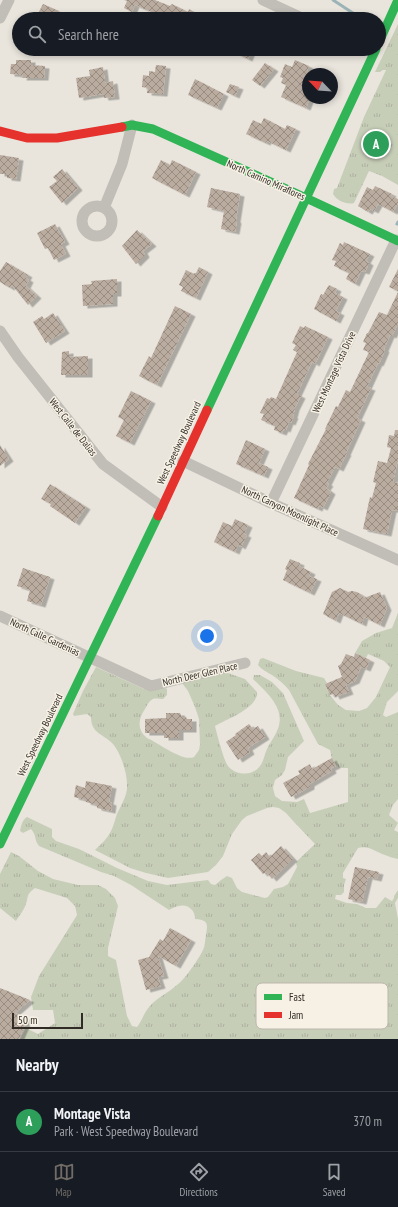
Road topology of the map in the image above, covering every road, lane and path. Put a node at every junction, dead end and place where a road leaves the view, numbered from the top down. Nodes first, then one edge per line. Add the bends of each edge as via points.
1 (9, 0) edge
2 (263, 0) edge
3 (398, 0) edge
4 (393, 11) junction
5 (289, 12) edge
6 (0, 18) edge
7 (386, 18) edge
8 (386, 26) edge
9 (370, 56) edge
10 (132, 125) junction
11 (0, 130) edge
12 (306, 197) junction
13 (104, 208) dead end
14 (397, 241) edge
15 (0, 331) edge
16 (183, 461) junction
17 (271, 503) junction
18 (162, 507) junction
19 (398, 560) edge
20 (0, 616) edge
21 (90, 658) junction
22 (245, 663) dead end
23 (0, 844) edge

1 - 6 street
2 - 5 street
3 - 4 main road
4 - 7 street
4 - 8 main road
9 - 12 main road, West Speedway Boulevard
10 - 11 main road, North Camino Miraflores via 57,138 27,138
10 - 12 main road, North Camino Miraflores via 153,129
10 - 13 street via 122,164
12 - 14 main road, North Camino Miraflores
12 - 16 main road, West Speedway Boulevard
14 - 17 street, West Montage Vista Drive
15 - 18 street, West Calle de Dalias via 103,464
16 - 17 street, North Canyon Moonlight Place
16 - 18 main road, West Speedway Boulevard
17 - 19 street, North Canyon Moonlight Place
18 - 21 main road, West Speedway Boulevard
20 - 21 street, North Calle Gardenias
21 - 22 street, North Deer Glen Place via 151,686
21 - 23 main road, West Speedway Boulevard

